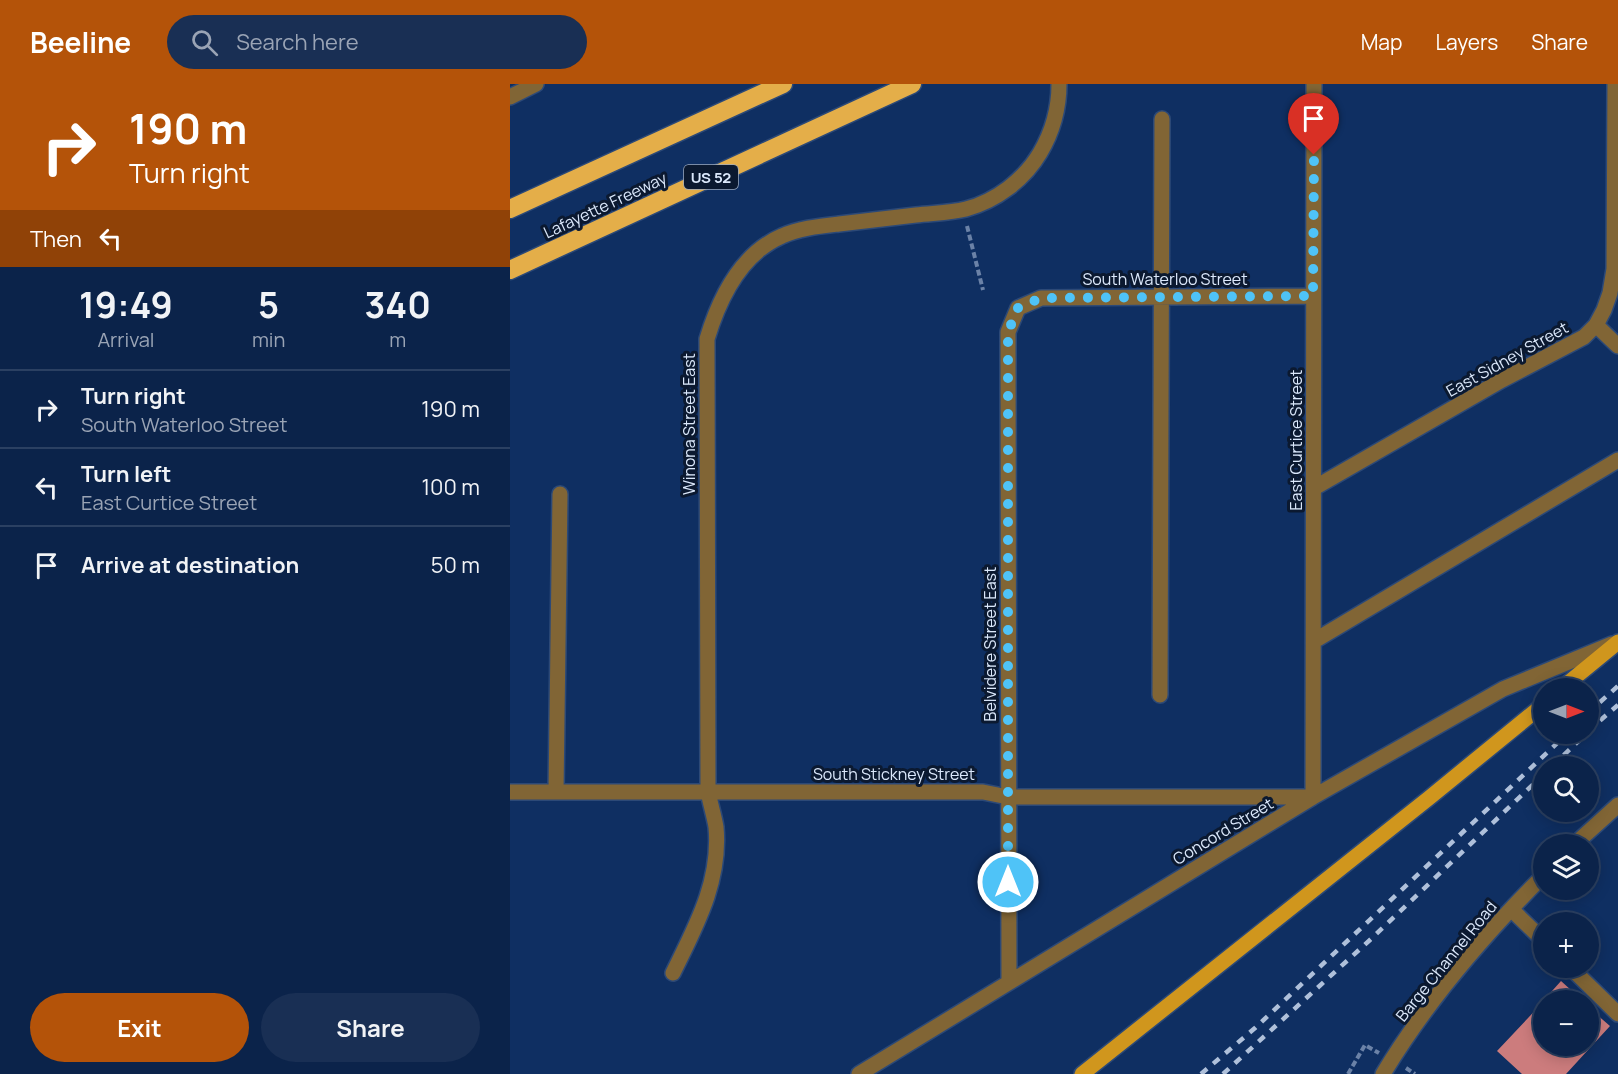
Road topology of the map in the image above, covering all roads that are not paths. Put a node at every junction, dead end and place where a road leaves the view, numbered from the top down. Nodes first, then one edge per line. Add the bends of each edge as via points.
1 (536, 84) edge
2 (783, 84) edge
3 (912, 84) edge
4 (1314, 84) edge
5 (1615, 84) edge
6 (1059, 91) edge
7 (510, 97) edge
8 (1162, 118) dead end
9 (510, 209) edge
10 (510, 270) edge
11 (1313, 296) junction
12 (1161, 297) junction
13 (1018, 308) joint
14 (1596, 325) junction
15 (1618, 346) edge
16 (1618, 460) edge
17 (1314, 488) junction
18 (560, 494) dead end
19 (1314, 641) junction
20 (1618, 642) edge
21 (1574, 678) edge
22 (1160, 695) dead end
23 (1533, 713) edge
24 (708, 791) junction
25 (510, 792) edge
26 (556, 792) junction
27 (1008, 797) junction
28 (1313, 797) junction
29 (1618, 806) edge
30 (1586, 834) edge
31 (1533, 886) edge
32 (1511, 909) junction
33 (1533, 930) edge
34 (673, 973) dead end
35 (1581, 978) edge
36 (1009, 982) junction
37 (1618, 1014) edge
38 (859, 1074) edge
39 (1082, 1074) edge
40 (1383, 1074) edge

1 - 7 street
2 - 9 highway
3 - 10 highway, Lafayette Freeway / US 52
4 - 11 street, East Curtice Street
5 - 14 street, East Sidney Street via 1614,269 1610,293
6 - 24 street, Winona Street East via 1051,134 1035,161 1017,182 990,200 965,209 814,227 782,236 759,250 733,278 717,308 707,339
8 - 12 street
11 - 12 street, South Waterloo Street
11 - 17 street, East Curtice Street
12 - 13 street, South Waterloo Street via 1041,298
12 - 22 street
13 - 27 street, Belvidere Street East via 1008,332
14 - 15 street
14 - 17 street, East Sidney Street via 1584,337
16 - 19 street
17 - 19 street, East Curtice Street
18 - 26 street
19 - 28 street, East Curtice Street
20 - 21 main road, Concord Street
20 - 28 street, Concord Street via 1503,689
23 - 39 main road
24 - 26 street, South Stickney Street
24 - 27 street, South Stickney Street via 983,792
24 - 34 street, Winona Street East via 716,827 715,871 701,917
25 - 26 street, South Stickney Street
27 - 28 street, South Stickney Street
27 - 36 street, Belvidere Street East
28 - 36 street, Concord Street
29 - 30 street
31 - 32 street, Barge Channel Road
32 - 33 street
32 - 40 street, Barge Channel Road via 1463,963
35 - 37 street
36 - 38 street, Concord Street

